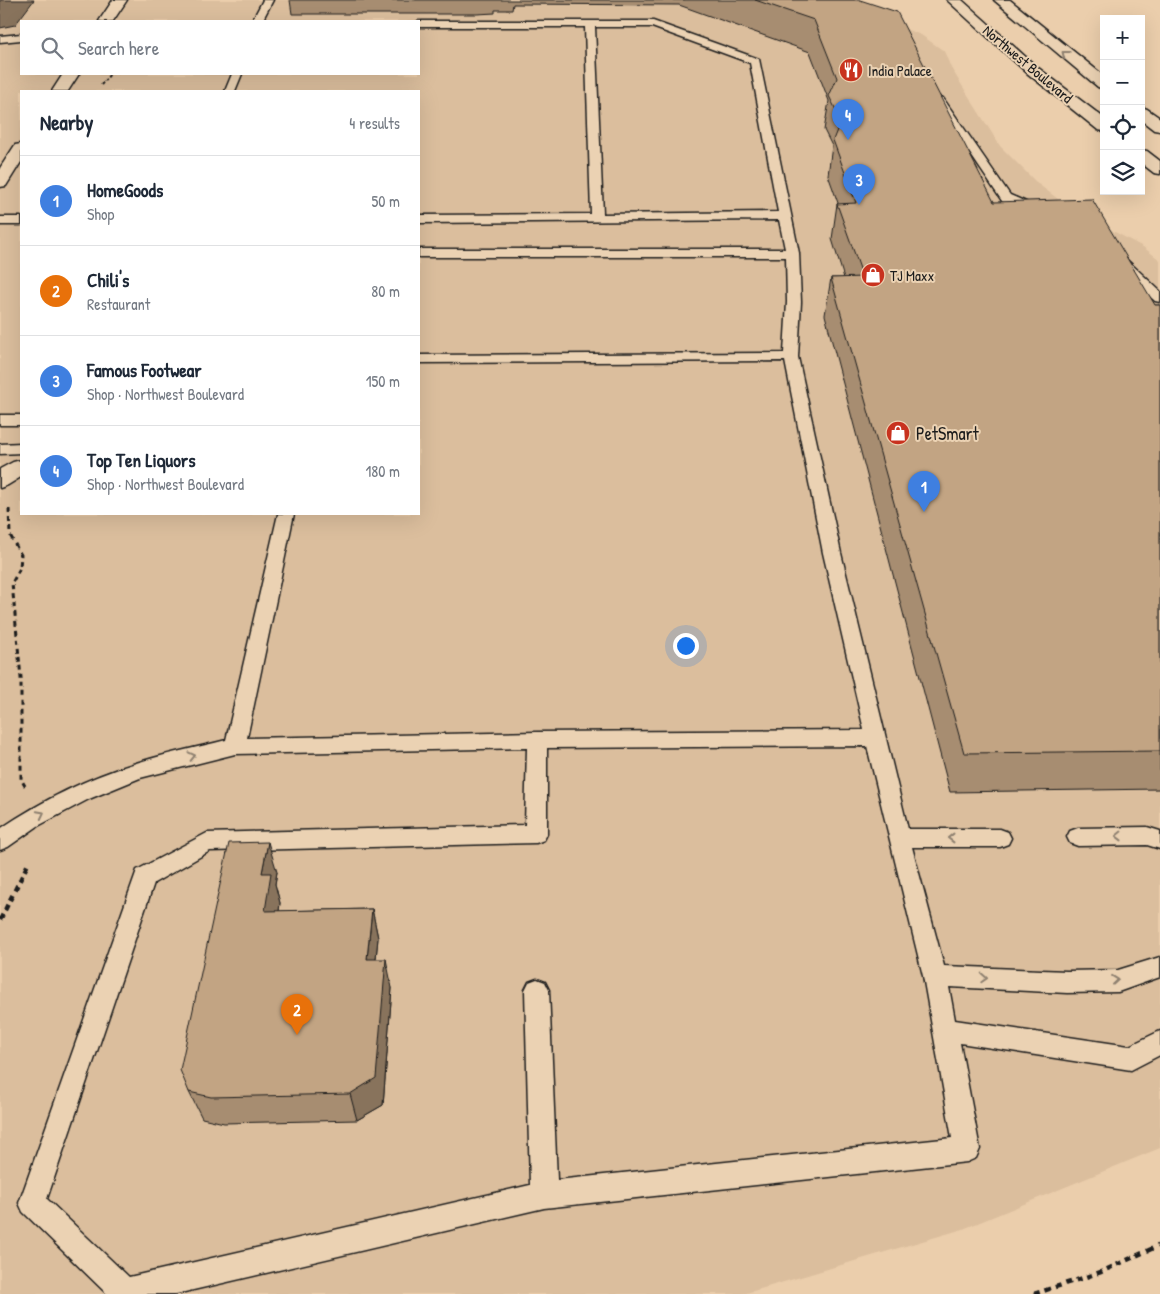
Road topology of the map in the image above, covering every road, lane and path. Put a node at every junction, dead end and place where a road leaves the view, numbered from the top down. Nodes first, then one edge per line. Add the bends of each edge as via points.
1 (120, 0) edge
2 (268, 0) edge
3 (954, 0) edge
4 (1001, 0) edge
5 (107, 20) edge
6 (258, 20) edge
7 (420, 24) edge
8 (590, 24) junction
9 (20, 37) edge
10 (0, 39) edge
11 (70, 75) edge
12 (109, 75) edge
13 (237, 75) edge
14 (1100, 81) edge
15 (61, 90) edge
16 (98, 90) edge
17 (230, 90) edge
18 (934, 93) edge
19 (1145, 115) edge
20 (1100, 123) edge
21 (1160, 126) edge
22 (20, 151) edge
23 (1145, 157) edge
24 (1160, 169) edge
25 (0, 182) edge
26 (785, 216) junction
27 (1049, 217) edge
28 (597, 218) junction
29 (420, 219) edge
30 (0, 221) edge
31 (20, 221) edge
32 (420, 253) edge
33 (792, 253) junction
34 (1112, 254) edge
35 (1160, 298) edge
36 (791, 356) junction
37 (420, 359) edge
38 (0, 420) edge
39 (20, 420) edge
40 (20, 448) edge
41 (0, 449) edge
42 (20, 467) edge
43 (0, 480) edge
44 (10, 505) dead end
45 (286, 515) edge
46 (876, 738) junction
47 (537, 740) junction
48 (234, 746) junction
49 (30, 820) junction
50 (1078, 837) dead end
51 (899, 838) junction
52 (1000, 838) dead end
53 (1160, 840) edge
54 (0, 841) edge
55 (0, 920) edge
56 (1160, 967) edge
57 (935, 976) junction
58 (538, 990) dead end
59 (945, 1030) junction
60 (1160, 1042) edge
61 (544, 1195) junction
62 (1160, 1245) edge
63 (1034, 1294) edge

1 - 5 main road
2 - 6 lane
3 - 20 main road, Northwest Boulevard via 1032,70
14 -> 4 main road, Northwest Boulevard
7 - 8 lane
8 - 26 lane via 653,24 755,61
8 - 28 lane
9 - 10 lane
11 - 15 main road
12 - 16 path
13 - 17 lane
18 - 27 lane via 1006,198
19 - 21 main road
22 - 25 main road
23 - 24 main road
26 - 28 lane
26 - 33 lane
28 - 29 lane
30 - 31 lane
32 - 33 lane
33 - 36 lane
34 - 35 lane
36 - 37 lane
36 - 46 lane via 817,486
38 - 39 lane
40 - 41 lane
42 - 43 main road
44 - 49 path via 10,535 21,555 20,568 12,583 21,678 20,779 31,796
45 - 48 lane
46 - 47 lane
46 - 51 lane
47 - 48 lane
47 - 61 lane via 536,834 207,842 146,878 32,1203 125,1292
49 -> 48 lane via 82,792 136,771
49 - 54 lane
49 - 55 path via 34,853
53 -> 50 lane via 1147,836
52 -> 51 lane
51 - 57 lane
57 -> 56 lane via 1118,981
57 - 59 lane
58 - 61 lane
59 - 60 lane via 1131,1058
59 - 61 lane via 967,1149
62 - 63 path via 1101,1272

